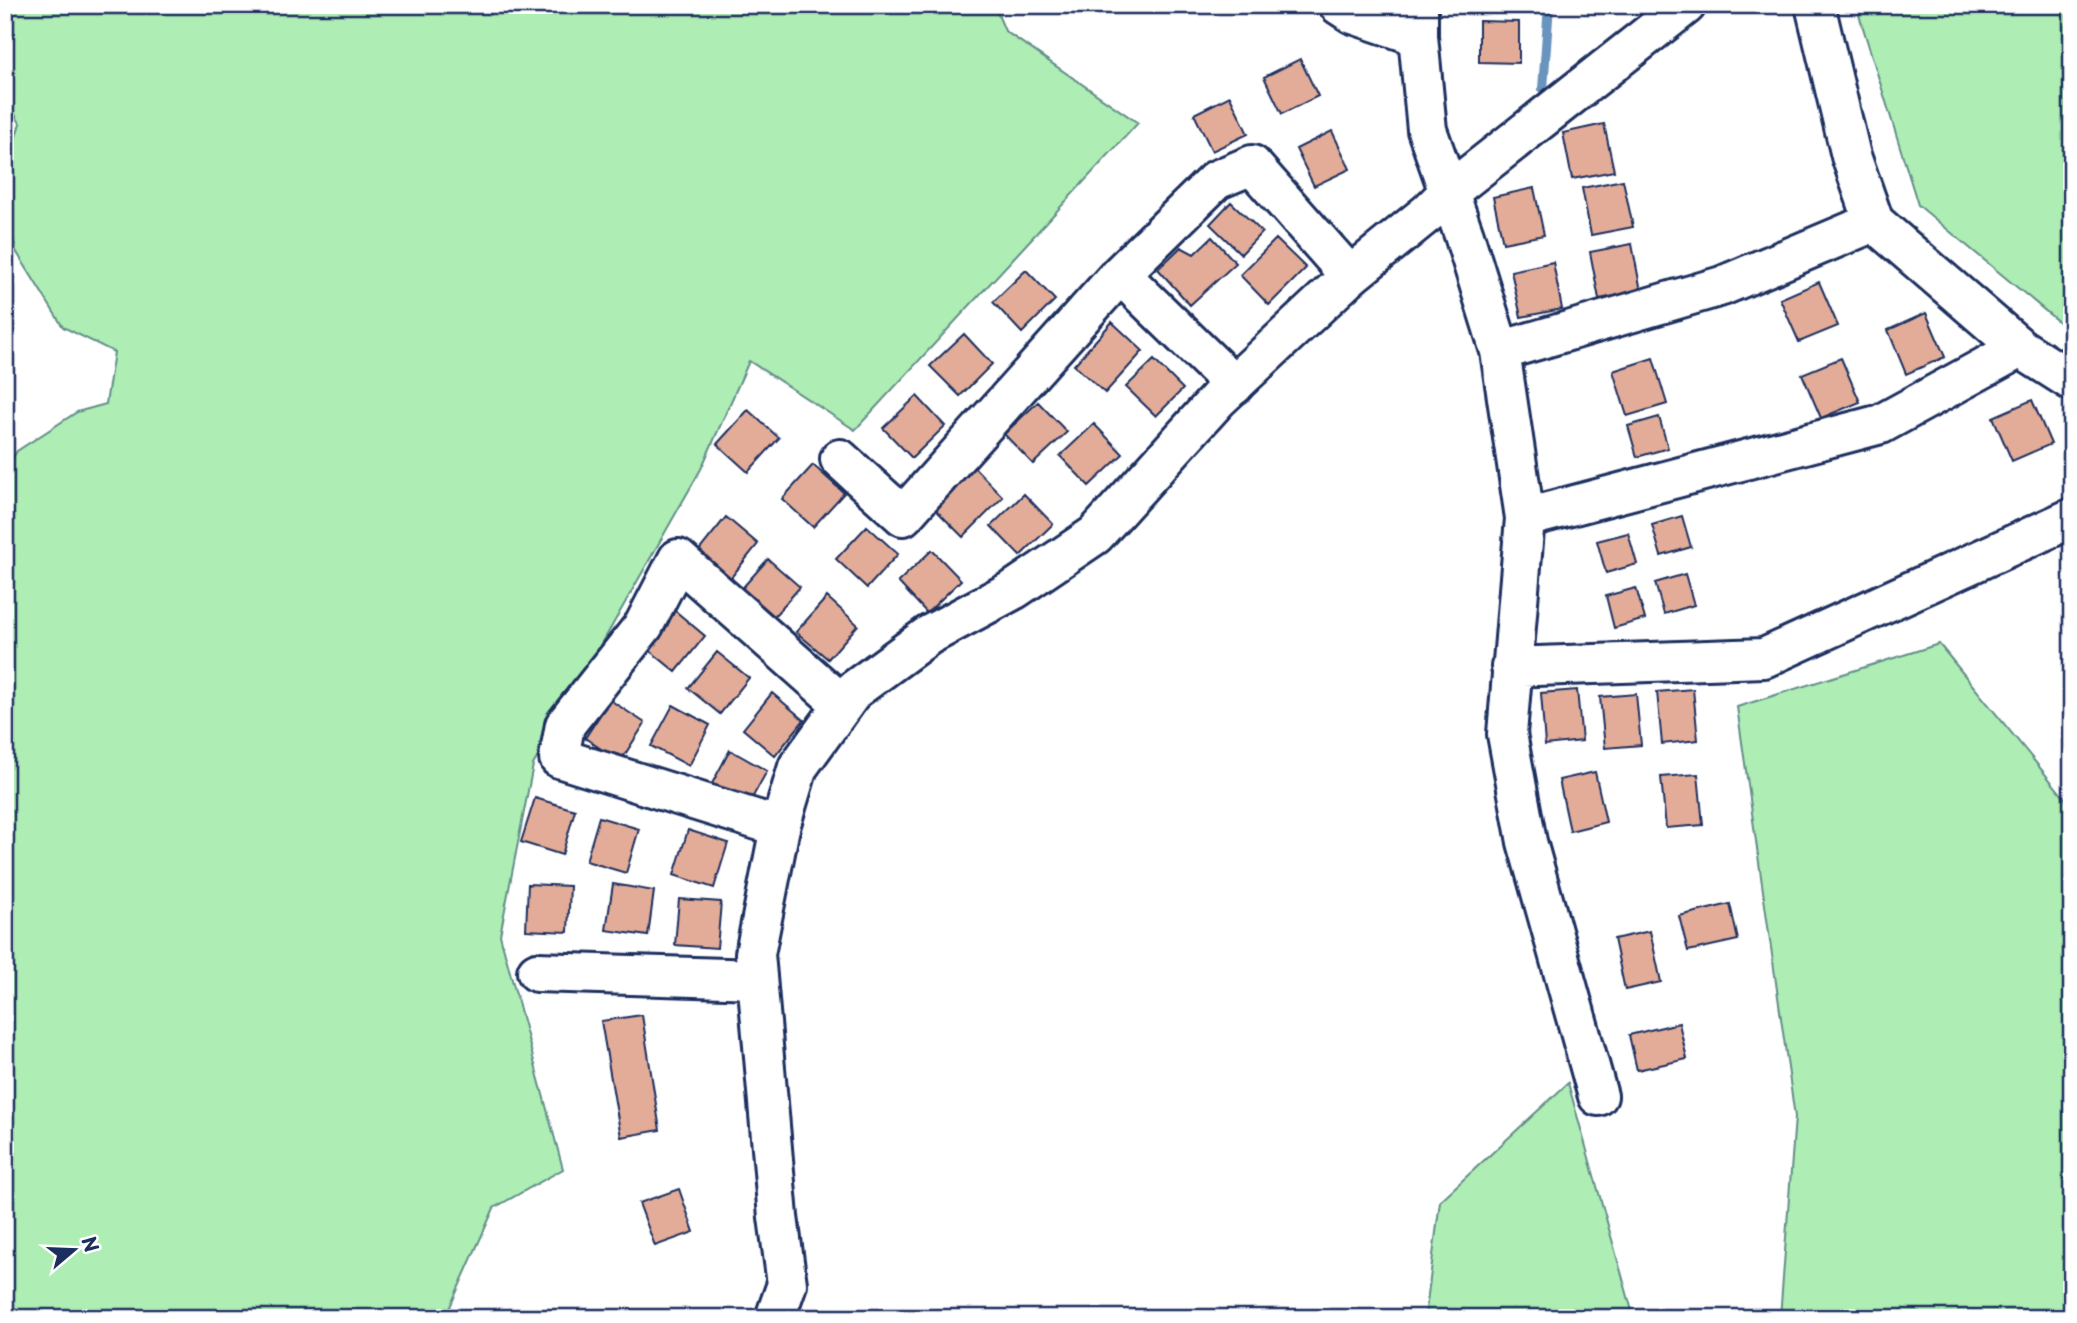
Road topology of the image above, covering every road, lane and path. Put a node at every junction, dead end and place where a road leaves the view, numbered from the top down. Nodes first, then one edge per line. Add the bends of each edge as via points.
1 (1339, 5) edge
2 (1686, 5) edge
3 (1815, 5) edge
4 (1418, 20) edge
5 (1449, 192) junction
6 (1874, 222) junction
7 (1120, 274) junction
8 (1350, 276) junction
9 (2020, 348) junction
10 (1500, 351) junction
11 (2072, 381) edge
12 (1234, 385) junction
13 (839, 459) dead end
14 (1525, 518) junction
15 (2072, 518) edge
16 (1511, 667) junction
17 (843, 705) junction
18 (780, 827) junction
19 (537, 972) dead end
20 (757, 979) junction
21 (1598, 1096) dead end
22 (775, 1318) edge

1 - 4 street via 1353,14
2 - 5 street
3 - 6 street via 1851,156
4 - 5 street via 1427,130
5 - 8 street
5 - 10 street
6 - 9 street
6 - 10 street via 1722,286
7 - 8 street via 1216,180 1252,165
7 - 12 street
7 - 13 street via 903,516
8 - 12 street
9 - 11 street
9 - 14 street via 1881,424
10 - 14 street
12 - 17 street via 1095,535 1015,589 929,635 854,690
14 - 16 street
15 - 16 street via 1764,658
16 - 21 street via 1507,734 1527,842
17 - 18 street via 797,766
17 - 18 street via 678,559 644,625 565,725 559,758
18 - 20 street via 755,954
19 - 20 street
20 - 22 street via 787,1284

